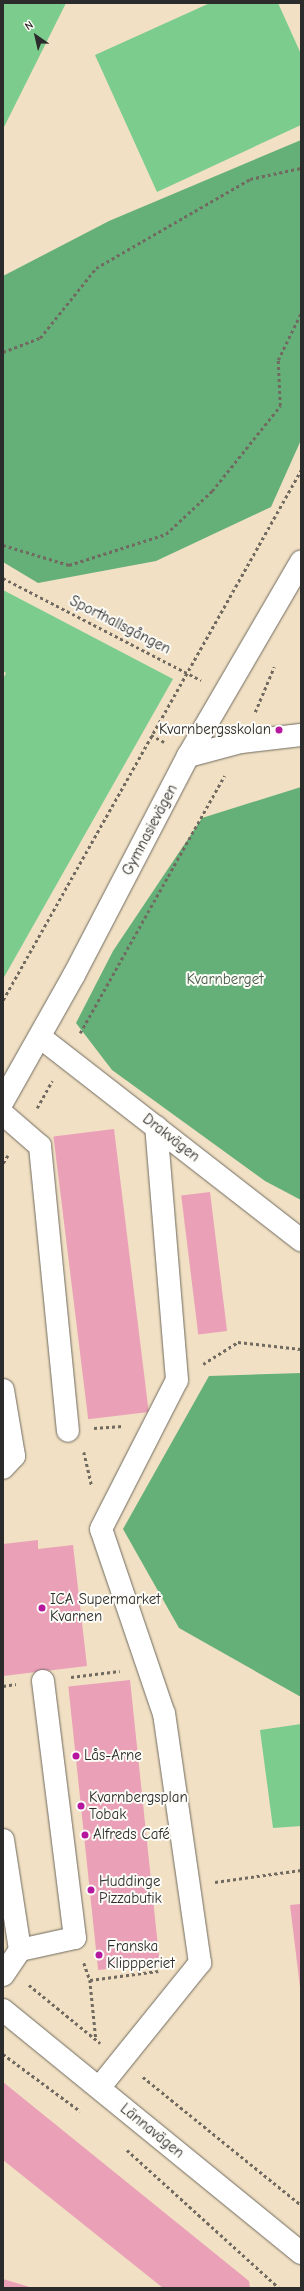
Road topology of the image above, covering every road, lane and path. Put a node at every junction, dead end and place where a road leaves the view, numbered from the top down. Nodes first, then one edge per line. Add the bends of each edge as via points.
1 (301, 168) edge
2 (301, 313) edge
3 (3, 352) edge
4 (301, 470) edge
5 (3, 545) edge
6 (301, 562) edge
7 (3, 578) edge
8 (275, 666) dead end
9 (187, 673) junction
10 (225, 693) junction
11 (151, 735) junction
12 (301, 736) edge
13 (241, 742) junction
14 (168, 744) dead end
15 (188, 756) junction
16 (3, 1000) edge
17 (40, 1037) junction
18 (66, 1057) junction
19 (3, 1101) edge
20 (3, 1114) edge
21 (156, 1127) junction
22 (23, 1132) junction
23 (3, 1163) edge
24 (301, 1240) edge
25 (301, 1349) edge
26 (177, 1380) junction
27 (3, 1390) edge
28 (155, 1424) junction
29 (74, 1430) junction
30 (3, 1468) edge
31 (101, 1529) junction
32 (148, 1667) junction
33 (44, 1681) junction
34 (3, 1686) edge
35 (3, 1840) edge
36 (301, 1870) edge
37 (189, 1886) junction
38 (75, 1938) junction
39 (20, 1950) junction
40 (200, 1963) junction
41 (6, 1971) edge
42 (90, 1980) junction
43 (3, 2010) edge
44 (96, 2040) junction
45 (3, 2054) edge
46 (122, 2061) junction
47 (99, 2088) junction
48 (85, 2114) dead end
49 (126, 2149) dead end
50 (301, 2205) edge
51 (301, 2253) edge
52 (279, 2288) edge

1 - 3 path via 250,179 96,268 40,338
2 - 5 path via 278,360 280,406 212,491 166,534 69,565
4 - 9 path
6 - 10 street, Gymnasievägen
7 - 9 path, Sporthallsgången
8 - 13 path
9 - 10 path, Sporthallsgången
9 - 11 path
10 - 15 street, Gymnasievägen
11 - 14 path
11 - 16 path
12 - 13 street
13 - 15 street
13 - 18 path
15 - 17 street, Gymnasievägen
17 - 18 street, Drakvägen
17 - 19 street, Gymnasievägen
18 - 21 street, Drakvägen
18 - 22 path
20 - 22 street
21 - 24 street, Drakvägen
21 - 26 street
22 - 23 path
22 - 29 street via 40,1146
25 - 26 path via 238,1342
26 - 28 street
27 - 30 street via 14,1456
28 - 29 path
28 - 31 street
29 - 31 path
31 - 32 street
32 - 33 path
32 - 37 street via 164,1714
33 - 34 path
33 - 38 street
35 - 39 street
36 - 37 path
37 - 40 street
38 - 39 street
38 - 42 path
39 - 41 street
40 - 42 path
40 - 46 street
41 - 44 path
42 - 44 path
43 - 47 street, Lännavägen
44 - 46 path
45 - 48 path
46 - 47 street
46 - 50 path
47 - 51 street, Lännavägen
49 - 52 path via 183,2198

